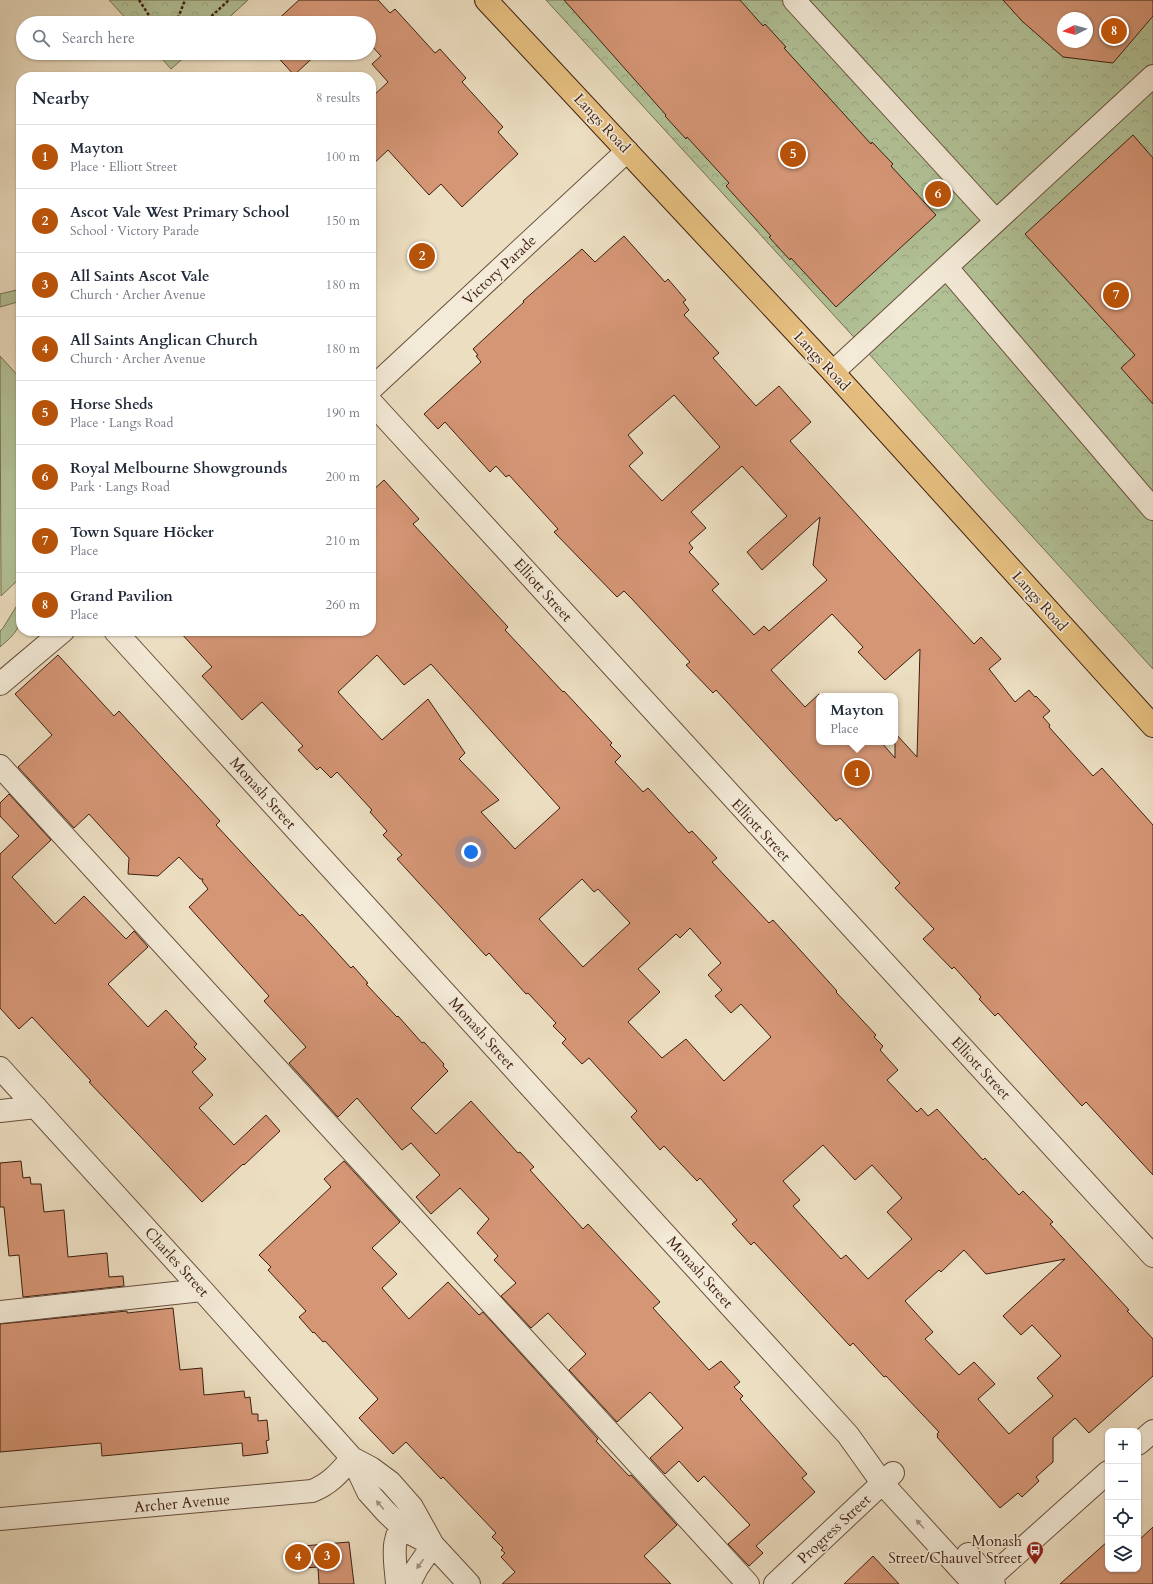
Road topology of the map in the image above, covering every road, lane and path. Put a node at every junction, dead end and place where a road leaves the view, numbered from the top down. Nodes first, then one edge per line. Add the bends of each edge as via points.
1 (139, 0) edge
2 (185, 0) edge
3 (229, 0) edge
4 (486, 0) edge
5 (794, 0) edge
6 (149, 16) edge
7 (179, 16) edge
8 (212, 16) edge
9 (1153, 76) edge
10 (627, 151) junction
11 (996, 221) junction
12 (947, 268) junction
13 (833, 372) junction
14 (376, 384) edge
15 (376, 407) edge
16 (1153, 509) edge
17 (57, 636) edge
18 (120, 636) edge
19 (0, 684) edge
20 (1153, 726) edge
21 (5, 781) edge
22 (0, 1068) edge
23 (36, 1107) junction
24 (0, 1111) edge
25 (1153, 1256) edge
26 (202, 1290) junction
27 (0, 1312) edge
28 (1153, 1431) edge
29 (1141, 1441) edge
30 (352, 1458) junction
31 (1105, 1475) edge
32 (888, 1478) junction
33 (407, 1518) junction
34 (0, 1519) edge
35 (433, 1545) junction
36 (985, 1583) edge
37 (397, 1584) edge
38 (409, 1584) edge
39 (469, 1584) edge
40 (748, 1584) edge
41 (775, 1584) edge

1 - 6 path
2 - 7 path
3 - 8 path
4 - 10 main road, Langs Road
5 - 11 street
9 - 11 street
10 - 13 main road, Langs Road
10 - 14 street, Victory Parade
11 - 12 street
12 - 13 street
12 - 16 street
13 - 20 main road, Langs Road
15 - 25 street, Elliott Street
17 - 19 street
18 - 32 street, Monash Street
21 - 40 street
22 - 23 street, Charles Street
23 - 24 street
23 - 26 street, Charles Street
26 - 27 street
26 - 30 street, Charles Street
28 - 29 street
30 - 33 street, Charles Street via 390,1482
30 - 34 street, Archer Avenue via 333,1479 312,1491
31 - 36 street
32 - 36 street, Monash Street
32 - 41 street, Progress Street
33 - 35 street, Charles Street
33 - 37 street via 394,1543
35 -> 38 street
35 - 39 street, Charles Street

